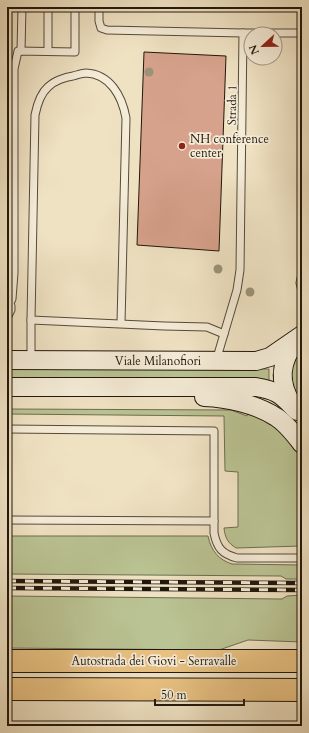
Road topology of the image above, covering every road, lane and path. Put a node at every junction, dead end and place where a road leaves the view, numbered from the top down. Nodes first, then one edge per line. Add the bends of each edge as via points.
1 (22, 7) edge
2 (48, 7) edge
3 (75, 7) edge
4 (99, 7) edge
5 (243, 33) joint
6 (283, 33) edge
7 (302, 33) edge
8 (21, 51) junction
9 (48, 51) junction
10 (10, 69) edge
11 (14, 84) junction
12 (7, 89) edge
13 (10, 179) edge
14 (7, 248) edge
15 (14, 262) junction
16 (302, 274) edge
17 (302, 291) edge
18 (9, 310) edge
19 (7, 318) edge
20 (32, 320) junction
21 (121, 324) junction
22 (7, 325) edge
23 (224, 334) junction
24 (302, 335) edge
25 (15, 359) edge
26 (216, 361) junction
27 (128, 387) junction
28 (11, 390) edge
29 (299, 413) edge
30 (7, 429) edge
31 (302, 444) edge
32 (7, 520) edge
33 (214, 521) junction
34 (302, 558) edge
35 (7, 660) edge
36 (302, 662) edge
37 (7, 689) edge
38 (302, 690) edge

1 - 8 lane
2 - 9 lane
3 - 9 lane via 75,52
4 - 5 lane via 101,28 107,30
5 - 23 lane, Strada 1 via 240,270
6 - 7 lane
8 - 9 lane
8 - 10 lane via 18,51
10 - 11 lane
11 - 12 lane
11 - 13 lane
13 - 15 lane
14 - 15 lane
15 - 18 lane
16 - 17 lane
18 - 19 lane
18 - 22 lane via 10,320
20 - 21 lane
20 - 21 lane via 37,104 48,86 65,77 85,73 102,77 112,85 124,105 126,118
20 - 25 lane
21 - 23 lane via 207,326
23 - 26 lane, Strada 1
24 - 26 main road, Viale Milanofiori via 277,353 262,360
24 - 29 main road via 287,354 283,372 286,394
25 - 26 main road, Viale Milanofiori
27 - 28 main road
27 - 29 main road via 256,388 281,395
27 - 31 main road via 173,397 219,398 253,406 276,417
30 - 33 lane via 214,431
32 - 33 lane
33 - 34 lane via 216,543 221,551 229,556
35 - 36 highway, Autostrada dei Giovi - Serravalle
37 - 38 highway

